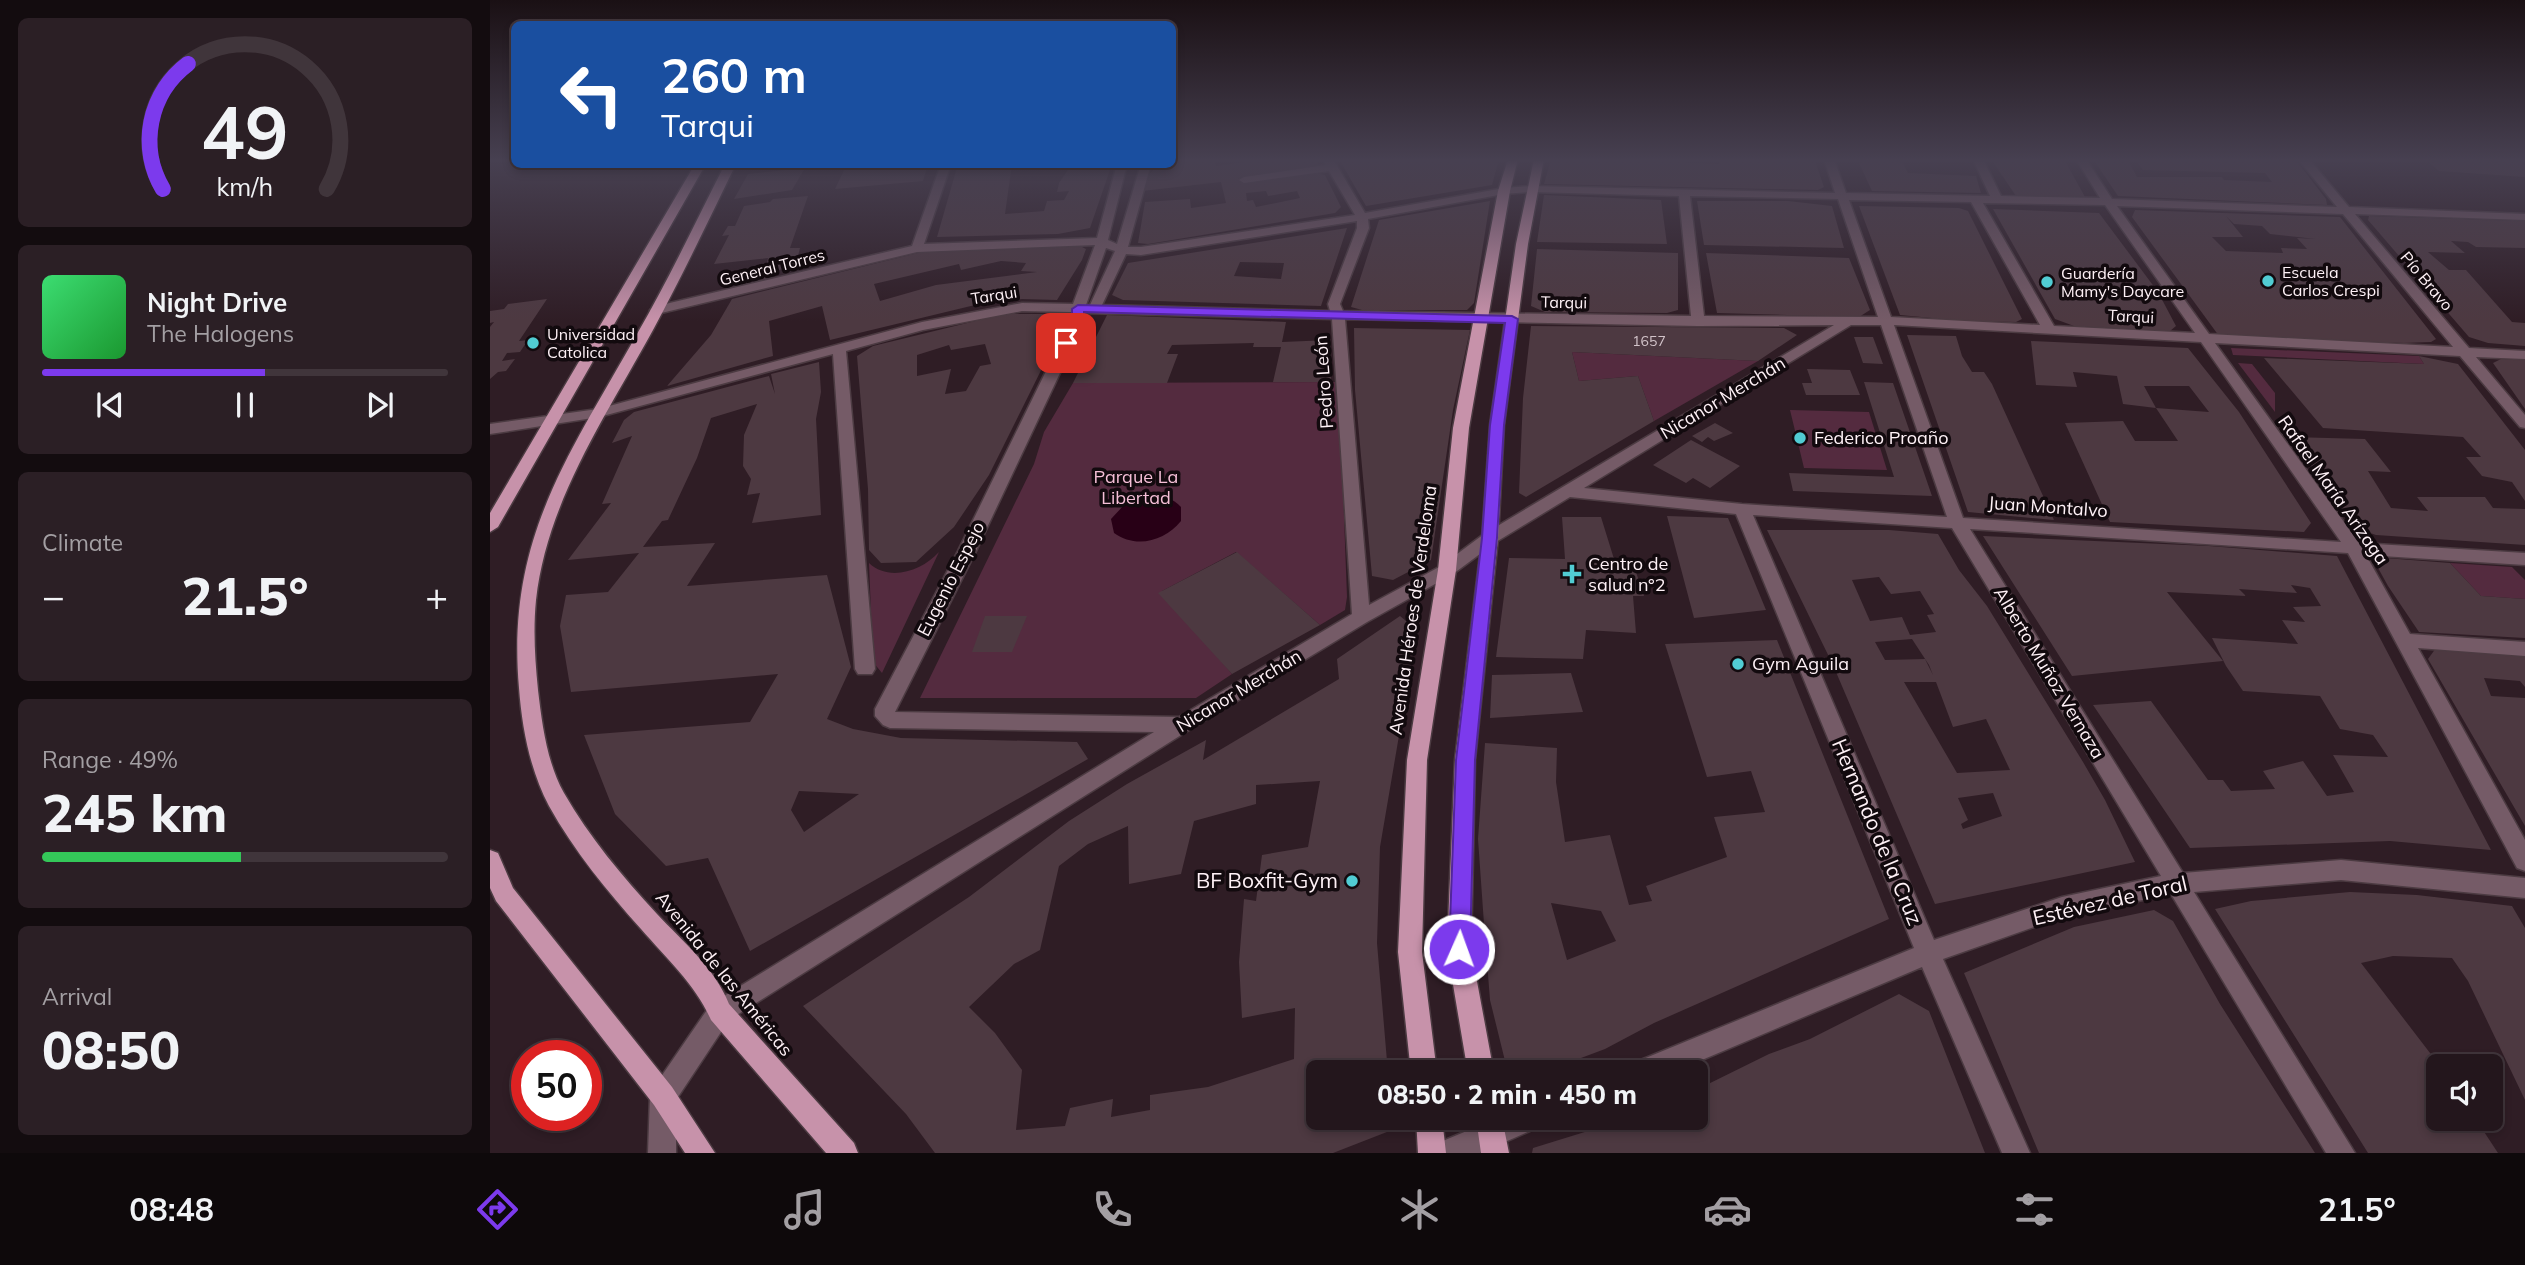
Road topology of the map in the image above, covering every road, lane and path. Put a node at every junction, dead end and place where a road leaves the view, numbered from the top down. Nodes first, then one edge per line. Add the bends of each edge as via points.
1 (673, 213) edge
2 (707, 213) edge
3 (929, 213) edge
4 (1109, 213) edge
5 (1132, 213) edge
6 (1360, 213) edge
7 (1385, 213) edge
8 (1500, 213) edge
9 (1528, 213) edge
10 (1686, 213) edge
11 (1850, 213) edge
12 (1983, 213) edge
13 (2116, 213) edge
14 (2346, 213) edge
15 (2417, 213) edge
16 (1362, 217) junction
17 (2525, 217) edge
18 (1102, 242) junction
19 (917, 248) junction
20 (1122, 250) junction
21 (1086, 309) junction
22 (657, 310) junction
23 (1338, 315) junction
24 (1480, 319) junction
25 (1512, 319) junction
26 (1887, 321) junction
27 (1698, 322) junction
28 (1846, 323) junction
29 (2049, 329) junction
30 (2208, 338) junction
31 (839, 348) junction
32 (2465, 352) junction
33 (2525, 355) edge
34 (599, 414) junction
35 (551, 421) junction
36 (2525, 424) edge
37 (490, 429) edge
38 (1569, 492) junction
39 (1742, 509) junction
40 (1956, 520) junction
41 (490, 527) edge
42 (1490, 538) junction
43 (2353, 546) junction
44 (2525, 559) edge
45 (1447, 570) junction
46 (1361, 617) junction
47 (2406, 640) junction
48 (2525, 649) edge
49 (864, 669) dead end
50 (1182, 725) junction
51 (490, 860) edge
52 (2525, 861) edge
53 (2177, 883) junction
54 (2525, 888) edge
55 (1928, 953) junction
56 (720, 1012) junction
57 (1422, 1060) edge
58 (1479, 1060) edge
59 (1671, 1060) edge
60 (663, 1096) junction
61 (1430, 1130) edge
62 (1492, 1135) edge
63 (662, 1153) edge
64 (701, 1153) edge
65 (844, 1153) edge
66 (1432, 1153) edge
67 (1448, 1153) edge
68 (2016, 1153) edge
69 (2341, 1153) edge

1 - 35 main road
2 - 22 main road, Avenida de las Américas
3 - 19 street
4 - 18 street, Eugenio Espejo
5 - 20 street, Eugenio Espejo
6 - 16 street
7 - 16 street, General Torres
8 - 24 main road, Avenida Héroes de Verdeloma
9 - 25 main road
10 - 27 street
11 - 26 street, Alberto Muñoz Vernaza
12 - 29 street
13 - 30 street, Rafael María Arízaga
14 - 32 street, Pío Bravo
15 - 17 street, General Torres
16 - 20 street, General Torres via 1141,251
16 - 23 street, Pedro León via 1363,228 1334,304
18 - 19 street, General Torres
18 - 20 street, General Torres
18 - 21 street, Eugenio Espejo
19 - 22 street, General Torres
20 - 21 street, Eugenio Espejo
21 - 23 street, Tarqui
21 - 31 street, Tarqui via 1022,307
21 - 50 street, Eugenio Espejo via 885,716 890,720
22 - 34 main road, Avenida de las Américas
23 - 24 street, Tarqui
23 - 46 street, Pedro León
24 - 25 street, Tarqui
24 - 45 main road, Avenida Héroes de Verdeloma via 1461,428
25 - 27 street, Tarqui
25 - 42 main road via 1497,425
26 - 28 street, Tarqui
26 - 29 street, Tarqui
26 - 40 street, Alberto Muñoz Vernaza
27 - 28 street, Tarqui
28 - 38 street, Nicanor Merchán
29 - 30 street, Tarqui
30 - 32 street, Tarqui
30 - 43 street, Rafael María Arízaga
31 - 34 street, Tarqui
31 - 49 street
32 - 33 street, Tarqui
32 - 36 street, Pío Bravo
34 - 35 street, Tarqui
34 - 56 main road, Avenida de las Américas via 548,508 529,577 526,680 539,756 555,796 580,838 712,992
35 - 37 street, Tarqui
35 - 41 main road
38 - 39 street, Juan Montalvo
38 - 42 street, Nicanor Merchán
39 - 40 street, Juan Montalvo
39 - 55 street, Hernando de la Cruz
40 - 43 street, Juan Montalvo
40 - 53 street, Alberto Muñoz Vernaza
42 - 45 street, Nicanor Merchán
42 - 58 main road via 1465,760 1459,949
43 - 44 street, Juan Montalvo
43 - 47 street, Rafael María Arízaga
45 - 46 street, Nicanor Merchán
45 - 57 main road, Avenida Héroes de Verdeloma via 1417,760 1410,952
46 - 50 street, Nicanor Merchán
47 - 48 street
47 - 52 street, Rafael María Arízaga
50 - 56 street, Nicanor Merchán
51 - 60 main road via 504,894
53 - 54 street, Estévez de Toral via 2340,870
53 - 55 street, Estévez de Toral via 2062,907
53 - 69 street, Alberto Muñoz Vernaza
55 - 59 street, Estévez de Toral
55 - 68 street, Hernando de la Cruz
56 - 60 street, Nicanor Merchán
56 - 65 main road, Avenida de las Américas
60 - 63 street
60 - 64 main road
61 - 66 main road
62 - 67 street

